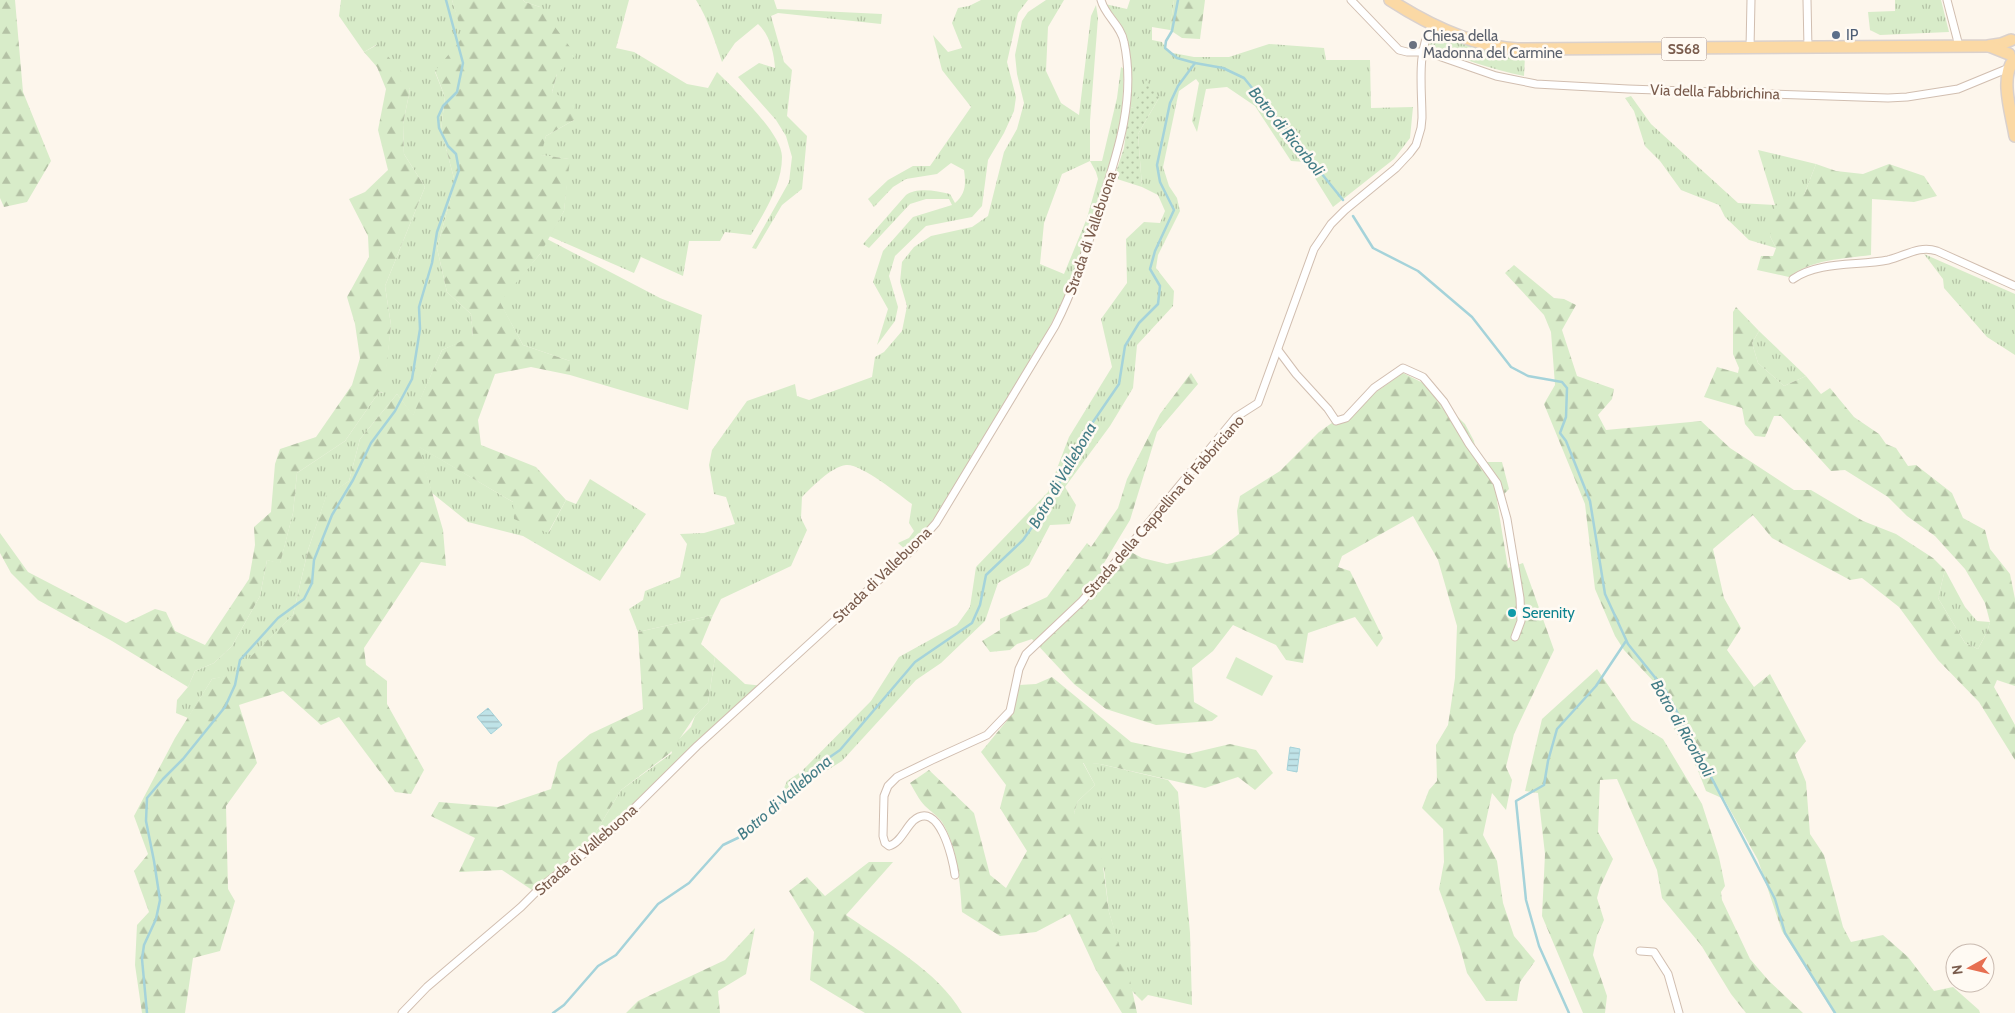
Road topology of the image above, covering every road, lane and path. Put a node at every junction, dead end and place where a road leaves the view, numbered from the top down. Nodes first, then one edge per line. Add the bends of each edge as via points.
1 (1101, 0) edge
2 (1351, 0) edge
3 (1390, 0) edge
4 (1751, 0) edge
5 (1807, 0) edge
6 (1947, 0) edge
7 (1433, 23) junction
8 (2013, 39) edge
9 (1959, 46) junction
10 (1988, 46) junction
11 (1750, 48) junction
12 (1808, 48) junction
13 (1422, 51) junction
14 (2012, 61) edge
15 (2015, 136) edge
16 (1793, 279) dead end
17 (2015, 286) edge
18 (1278, 350) junction
19 (1515, 637) dead end
20 (955, 875) dead end
21 (1640, 951) dead end
22 (402, 1013) edge
23 (1679, 1013) edge

1 - 22 street, Strada di Vallebuona via 1103,8 1120,28 1129,75 1118,151 1066,304 936,523 913,549 697,746 604,838 542,886
2 - 13 street, Via della Fabbrichina via 1397,49
3 - 7 main road, SS68
4 - 11 street
5 - 12 street
6 - 9 street
7 - 11 main road, SS68 via 1470,39 1511,49
7 - 13 street, Strada della Cappellina di Fabbriciano
8 - 10 main road, SS68
8 - 14 main road, SS68 via 2008,46
9 - 10 main road, SS68
9 - 12 main road, SS68
10 - 14 main road, SS68
11 - 12 main road, SS68
13 - 14 street, Via della Fabbrichina via 1530,84 1893,98 1964,87
13 - 18 street, Strada della Cappellina di Fabbriciano via 1422,118 1416,146 1396,168 1331,224 1314,249
14 - 15 main road, SS68 via 2007,80
16 - 17 street via 1830,266 1888,260 1925,248
18 - 19 street via 1336,421 1346,418 1374,388 1403,368 1423,377 1439,396 1497,483 1507,519 1520,598 1521,620
18 - 20 street, Strada della Cappellina di Fabbriciano via 1258,403 1236,417 1082,601 1026,654 1010,711 987,735 897,777 888,786 884,796 885,843 889,846 895,843 917,818 931,817 943,834
21 - 23 street via 1654,952 1668,974

